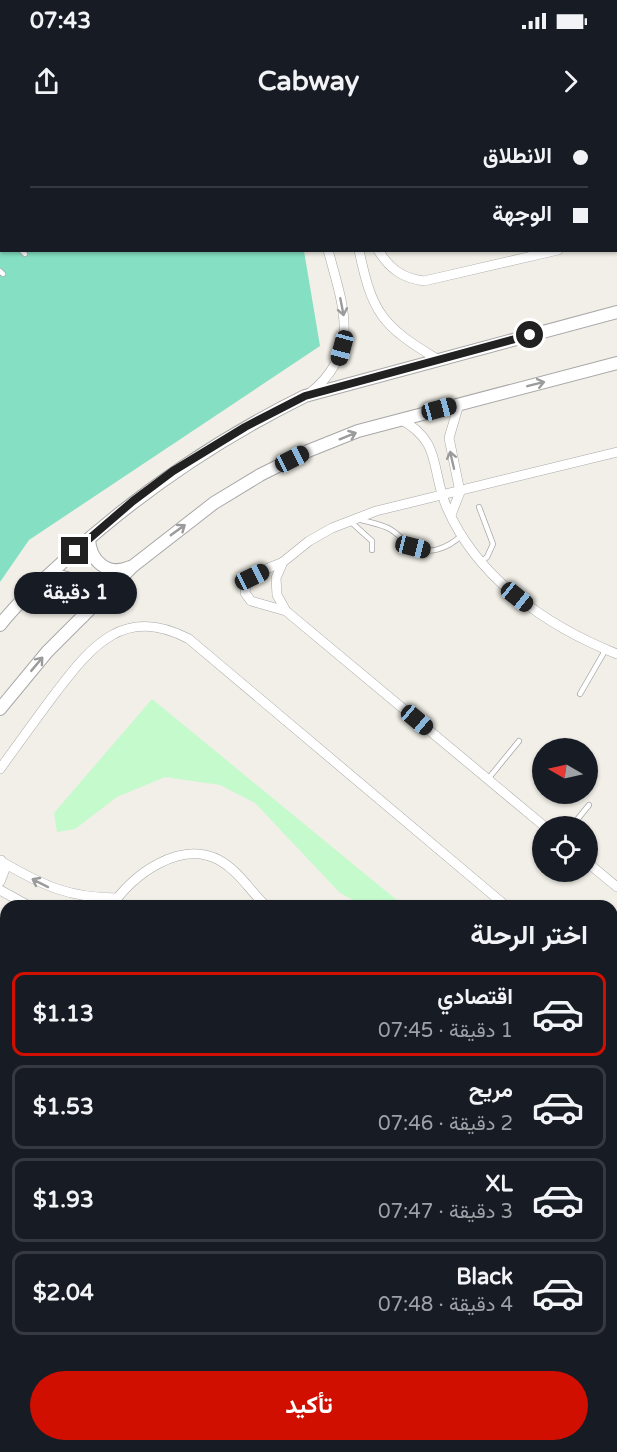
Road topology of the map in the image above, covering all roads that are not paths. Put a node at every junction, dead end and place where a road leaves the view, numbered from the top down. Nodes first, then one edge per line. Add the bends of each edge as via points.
1 (329, 252) edge
2 (360, 252) edge
3 (380, 252) edge
4 (549, 252) edge
5 (617, 312) edge
6 (599, 317) junction
7 (617, 324) edge
8 (437, 359) junction
9 (617, 363) edge
10 (305, 396) junction
11 (459, 404) junction
12 (400, 419) junction
13 (617, 452) edge
14 (460, 492) junction
15 (443, 496) junction
16 (479, 507) dead end
17 (451, 515) junction
18 (351, 519) junction
19 (462, 535) junction
20 (89, 539) junction
21 (372, 549) dead end
22 (283, 562) junction
23 (481, 562) junction
24 (133, 566) junction
25 (48, 576) junction
26 (286, 610) junction
27 (83, 616) junction
28 (0, 625) edge
29 (606, 649) junction
30 (617, 654) edge
31 (580, 694) dead end
32 (0, 710) edge
33 (519, 741) dead end
34 (0, 769) edge
35 (488, 779) junction
36 (589, 805) dead end
37 (532, 816) edge
38 (580, 816) edge
39 (2, 861) edge
40 (598, 871) edge
41 (0, 882) edge
42 (617, 887) edge
43 (0, 891) edge
44 (17, 900) edge
45 (103, 900) edge
46 (116, 900) edge
47 (261, 900) edge
48 (499, 900) edge

1 -> 10 street via 344,310 345,336 339,360 330,374
2 - 8 street via 373,304 385,322 400,337
3 - 4 street via 395,271 408,279 424,281
5 - 6 street
6 - 7 street
6 - 8 street
8 - 10 street
11 -> 9 street
10 - 20 street via 251,423 173,471
11 - 12 street
14 -> 11 street via 449,438
12 - 15 street via 430,444
24 -> 12 street via 214,503 260,475 308,451
13 - 14 street
14 - 15 street
14 - 17 street
15 - 17 street
15 - 18 street
16 - 23 lane via 493,544
17 - 19 street
18 - 19 lane via 389,528 413,547 427,551 452,544
18 - 21 lane via 372,541
18 - 22 street via 309,542
19 - 23 street
20 - 24 street via 89,550 102,567 113,570
20 - 25 street
22 - 26 street via 276,578 277,595
22 - 26 street via 252,577 245,585 245,593 251,601
23 - 29 street via 530,607
24 - 27 street
25 - 27 street via 67,577 81,588
25 - 28 street
26 - 35 street
32 -> 27 street via 47,651
29 - 30 street
29 - 31 lane
33 - 35 lane
34 - 48 street via 85,655 126,628 148,625 170,629 189,639
35 - 37 street
36 - 38 lane
39 - 41 street via 5,875
45 -> 39 street via 45,886
40 - 42 street
43 - 44 street
46 - 47 street via 154,866 174,856 196,854 218,860

